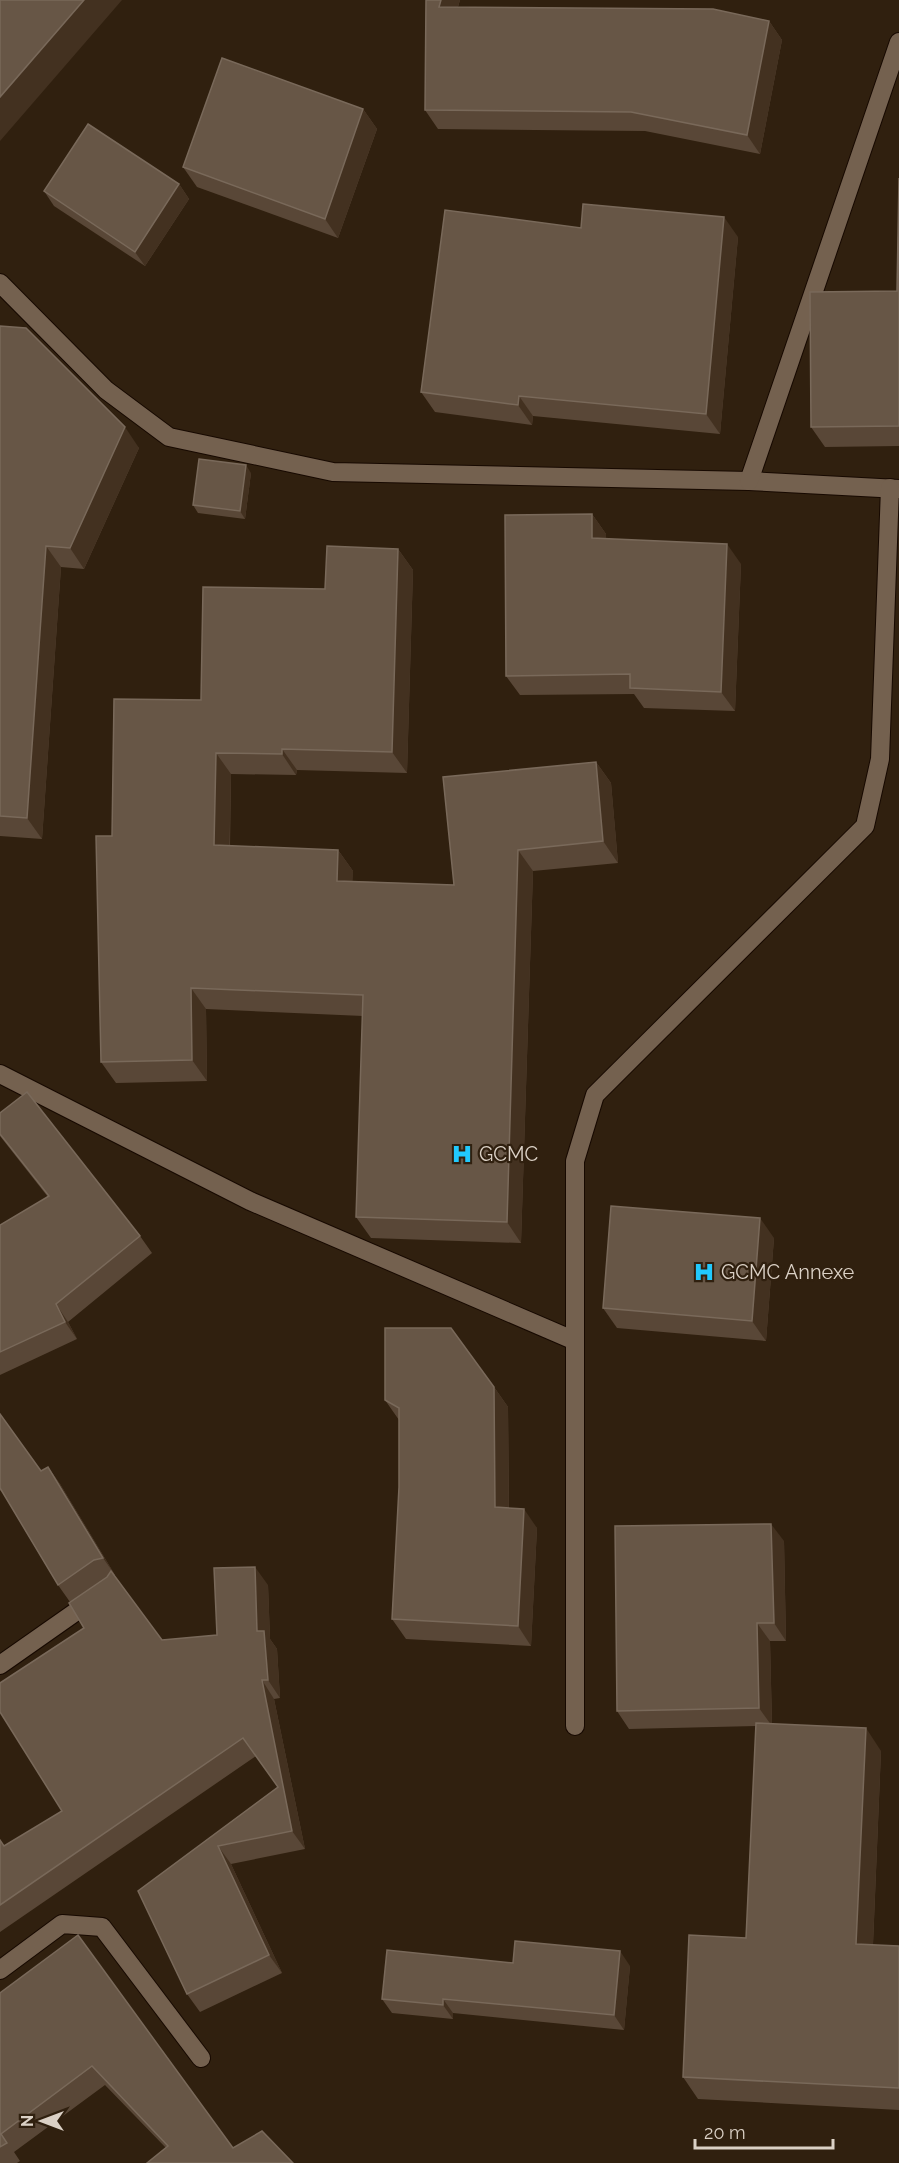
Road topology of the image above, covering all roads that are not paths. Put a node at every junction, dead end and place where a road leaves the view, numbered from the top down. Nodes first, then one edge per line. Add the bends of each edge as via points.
1 (899, 42) edge
2 (0, 283) edge
3 (749, 482) junction
4 (894, 488) edge
5 (0, 1074) edge
6 (573, 1340) junction
7 (113, 1586) edge
8 (0, 1665) edge
9 (575, 1726) dead end
10 (0, 1970) edge
11 (201, 2058) dead end

1 - 3 street
2 - 3 street via 106,390 169,437 333,472
3 - 4 street
4 - 6 street via 880,759 865,826 595,1095 575,1161
5 - 6 street via 250,1201
6 - 9 street
7 - 8 street
10 - 11 street via 62,1924 102,1927

